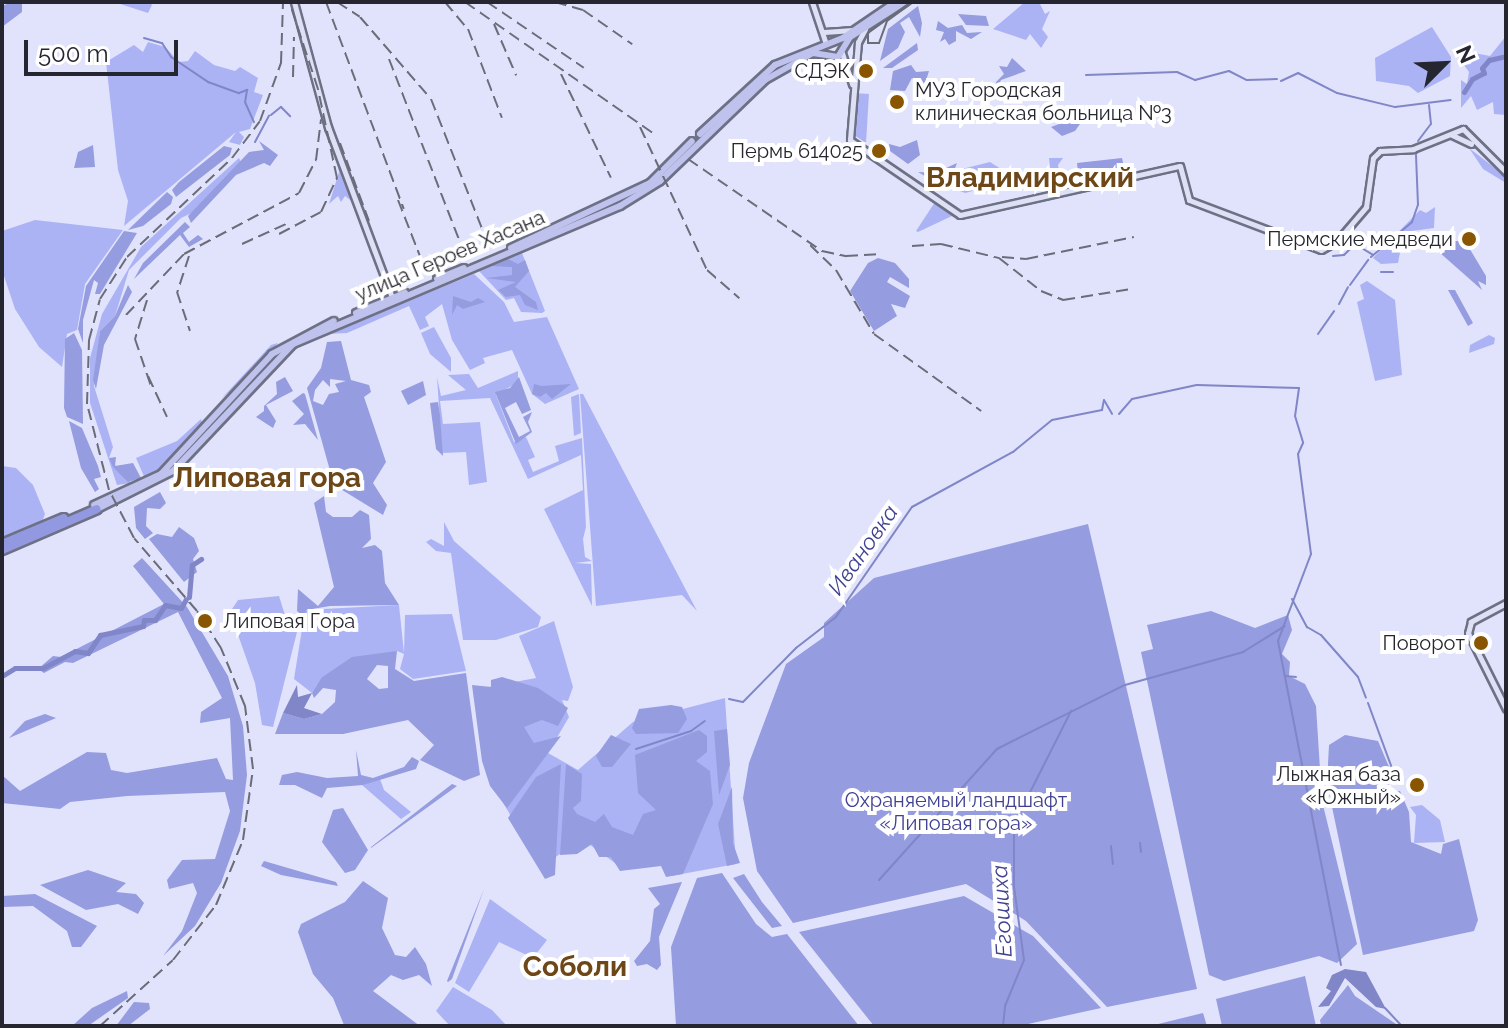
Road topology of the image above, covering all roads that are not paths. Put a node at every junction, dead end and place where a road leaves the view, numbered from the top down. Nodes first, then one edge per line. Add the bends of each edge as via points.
1 (294, 2) edge
2 (812, 2) edge
3 (896, 2) edge
4 (905, 2) edge
5 (871, 24) junction
6 (854, 29) junction
7 (823, 31) junction
8 (835, 40) junction
9 (826, 44) junction
10 (812, 49) junction
11 (842, 51) junction
12 (829, 56) junction
13 (843, 66) junction
14 (764, 78) junction
15 (853, 85) junction
16 (1445, 137) junction
17 (1491, 159) junction
18 (1506, 172) edge
19 (621, 195) junction
20 (604, 202) junction
21 (624, 203) junction
22 (608, 211) junction
23 (393, 301) junction
24 (96, 507) junction
25 (2, 544) edge
26 (2, 550) edge
27 (1506, 603) edge
28 (1506, 709) edge

1 - 23 main road via 328,127
2 - 7 main road
3 - 6 main road
4 - 5 main road
5 - 11 main road
5 - 15 main road via 860,36
6 - 7 main road via 834,35
6 - 8 main road
7 - 8 main road
7 - 9 main road
7 - 10 main road
8 - 9 main road, улица Героев Хасана
8 - 11 main road
9 - 10 main road, улица Героев Хасана
9 - 12 main road
10 - 14 main road, улица Героев Хасана
11 - 12 main road, улица Героев Хасана
11 - 13 main road
12 - 13 main road
12 - 14 main road, улица Героев Хасана via 813,53
13 - 15 main road
14 - 19 main road, улица Героев Хасана via 659,176
14 - 21 main road, улица Героев Хасана via 665,176
15 - 16 main road via 850,140 960,215 1180,166 1189,200 1316,250 1334,244 1366,207 1376,153 1413,149
16 - 17 main road via 1459,136
16 - 17 main road via 1463,129
17 - 18 main road
19 - 20 main road, улица Героев Хасана
19 - 21 main road via 618,201
20 - 22 main road via 610,205
20 - 23 main road, улица Героев Хасана
21 - 22 main road, улица Героев Хасана
22 - 23 main road, улица Героев Хасана
23 - 24 main road, улица Героев Хасана via 285,350 173,471
24 - 25 highway
24 - 26 highway
27 - 28 main road via 1469,626 1470,641

